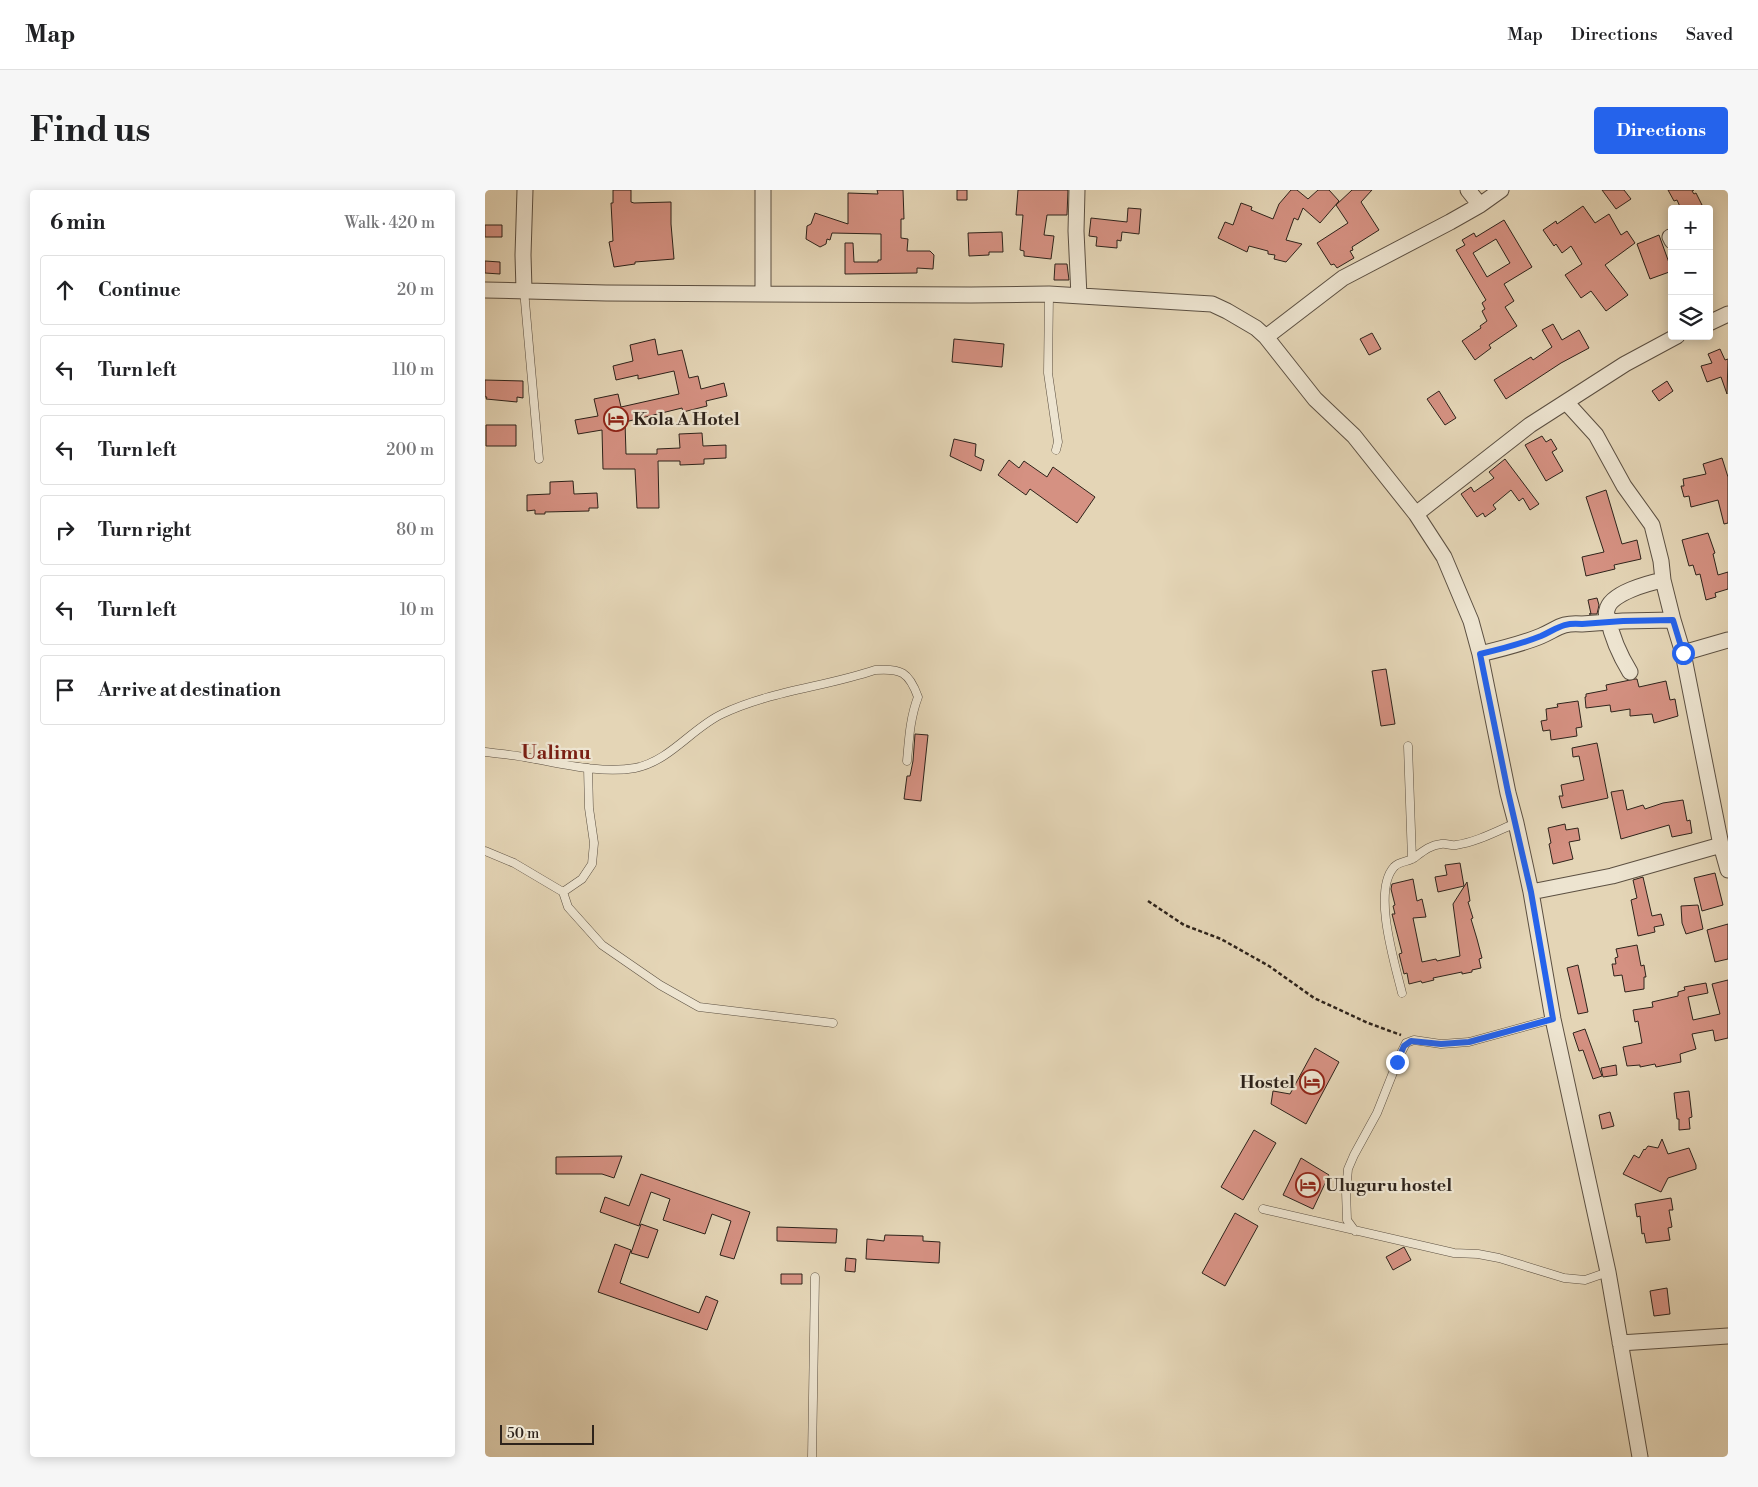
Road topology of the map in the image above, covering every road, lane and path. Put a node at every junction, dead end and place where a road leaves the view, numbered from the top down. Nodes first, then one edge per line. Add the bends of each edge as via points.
1 (525, 190) edge
2 (763, 190) edge
3 (1077, 190) edge
4 (1468, 190) edge
5 (1501, 190) edge
6 (1480, 205) junction
7 (485, 290) edge
8 (523, 290) junction
9 (763, 294) junction
10 (1049, 294) junction
11 (1079, 296) junction
12 (1728, 314) edge
13 (1713, 321) edge
14 (1266, 337) junction
15 (1670, 340) edge
16 (1566, 402) junction
17 (1056, 450) dead end
18 (539, 459) dead end
19 (1416, 514) junction
20 (1663, 580) junction
21 (1673, 620) junction
22 (1608, 622) junction
23 (1728, 640) edge
24 (1683, 653) junction
25 (1480, 654) junction
26 (1630, 672) dead end
27 (1409, 746) dead end
28 (485, 752) edge
29 (907, 761) dead end
30 (588, 768) junction
31 (1516, 823) junction
32 (1721, 845) junction
33 (485, 851) edge
34 (1412, 859) junction
35 (1728, 870) edge
36 (563, 892) junction
37 (1531, 892) junction
38 (1148, 901) dead end
39 (1402, 993) dead end
40 (1553, 1019) junction
41 (833, 1023) dead end
42 (1414, 1040) junction
43 (1263, 1210) dead end
44 (1355, 1231) junction
45 (1608, 1272) junction
46 (815, 1277) dead end
47 (1728, 1336) edge
48 (1620, 1343) junction
49 (812, 1457) edge
50 (1640, 1457) edge

1 - 8 street
2 - 9 street
3 - 11 street
4 - 6 street
5 - 6 street
6 - 14 street via 1343,278
7 - 8 street
8 - 9 street
8 - 18 lane
9 - 10 street
10 - 11 street
10 - 17 lane via 1048,373 1058,442
11 - 14 street via 1212,304 1247,322
12 - 13 street
14 - 19 street via 1315,399 1354,436
15 - 16 street
16 - 19 street via 1492,453
16 - 20 street via 1596,435 1624,486 1652,525
19 - 25 street via 1444,557 1459,589
20 - 21 street
20 - 22 street via 1641,585 1613,601 1606,612
21 - 22 street
21 - 24 street
22 - 25 street via 1560,626 1542,636
22 - 26 street via 1618,652
23 - 24 street
24 - 32 street
25 - 31 street
27 - 34 lane
28 - 30 lane
29 - 30 lane via 913,710 918,697 906,675 899,670 875,670 761,700 722,714 659,758 637,767 621,770
30 - 36 lane via 594,843 592,864 582,879
31 - 34 lane via 1473,841 1431,847
31 - 37 street
32 - 35 street
32 - 37 street via 1612,876
33 - 36 lane via 514,863
34 - 39 lane via 1393,868 1385,886 1385,914
36 - 41 lane via 568,907 602,946 660,985 699,1006
37 - 40 street
38 - 42 path via 1184,925 1221,939 1269,966 1314,998
40 - 42 lane via 1469,1042 1441,1044
40 - 45 street
42 - 44 lane via 1406,1043 1377,1113 1348,1170 1347,1220
43 - 44 lane
44 - 45 lane via 1454,1253 1499,1258 1565,1278 1585,1280
45 - 48 street
46 - 49 lane
47 - 48 street
48 - 50 street

